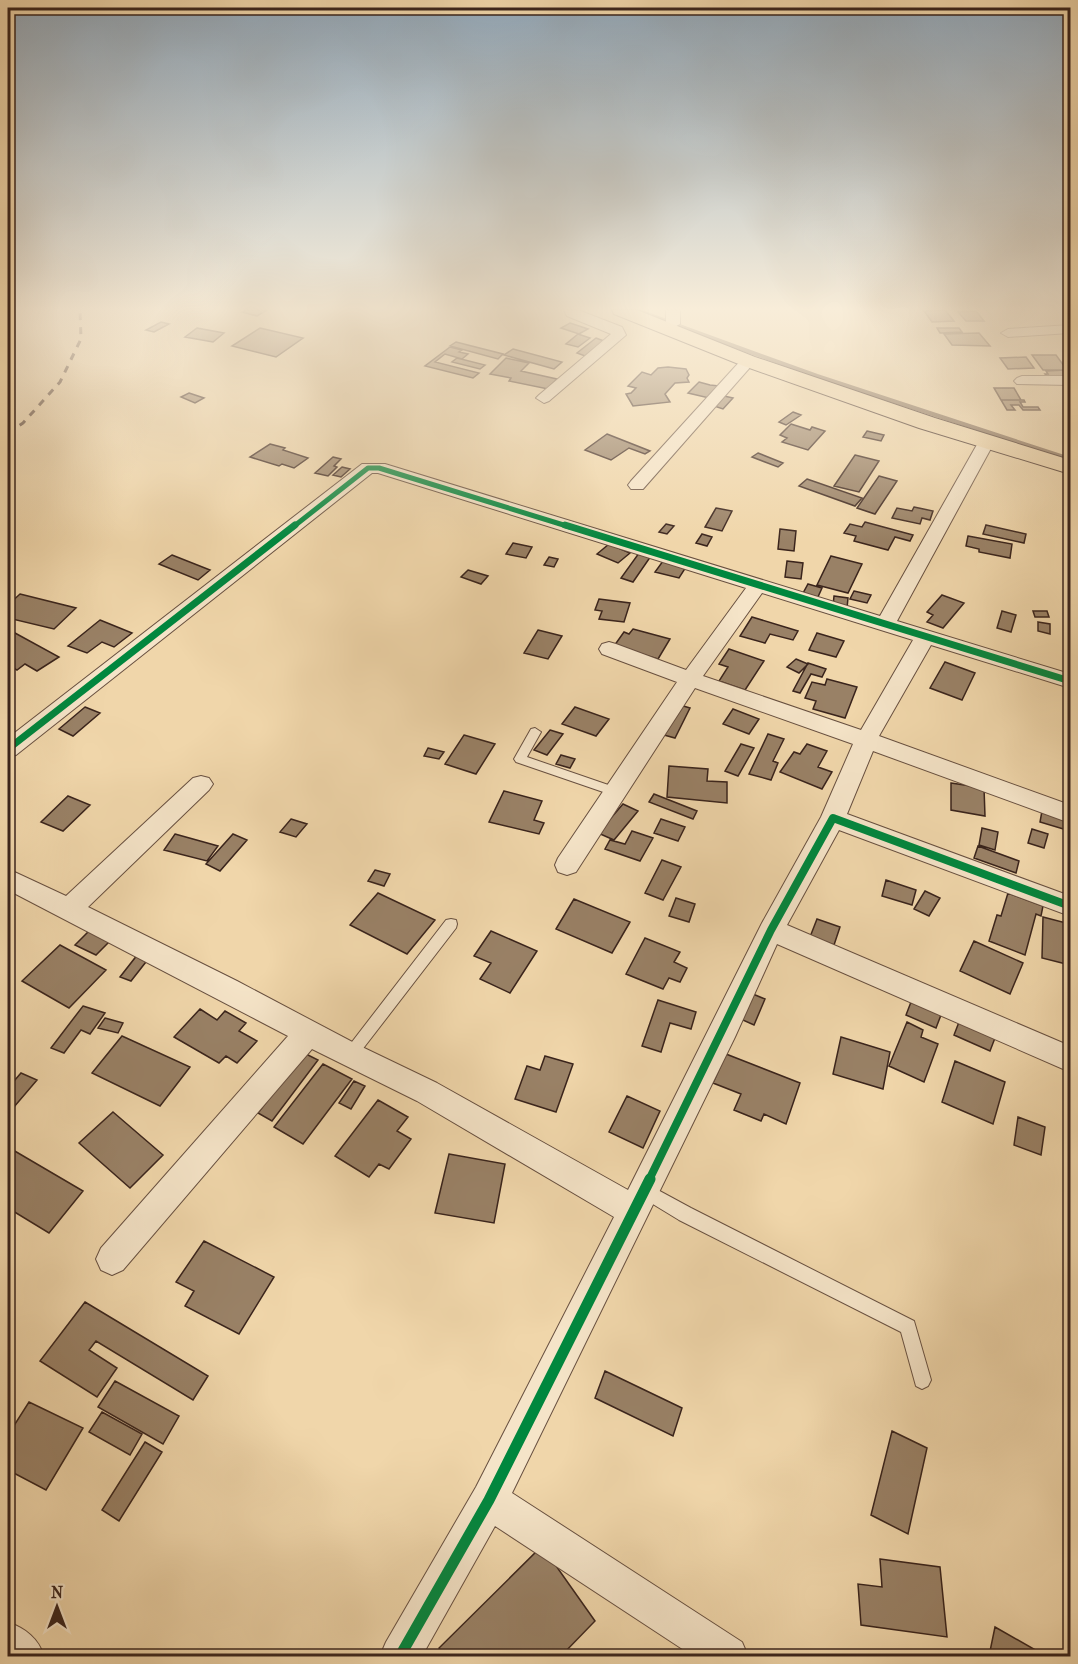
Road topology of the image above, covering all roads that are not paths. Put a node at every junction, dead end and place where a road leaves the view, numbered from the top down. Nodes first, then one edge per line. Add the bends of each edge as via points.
1 (556, 388) edge
2 (724, 388) edge
3 (825, 388) edge
4 (544, 398) dead end
5 (987, 441) junction
6 (1071, 467) edge
7 (637, 485) dead end
8 (758, 585) junction
9 (886, 623) junction
10 (926, 635) junction
11 (609, 649) dead end
12 (690, 679) junction
13 (1071, 681) edge
14 (535, 732) dead end
15 (866, 740) junction
16 (8, 749) edge
17 (201, 784) dead end
18 (616, 792) junction
19 (1071, 814) edge
20 (833, 818) junction
21 (567, 866) dead end
22 (8, 879) edge
23 (1071, 906) edge
24 (69, 909) junction
25 (451, 924) dead end
26 (771, 930) junction
27 (309, 1032) junction
28 (350, 1055) junction
29 (1071, 1059) edge
30 (638, 1200) junction
31 (112, 1259) dead end
32 (922, 1380) dead end
33 (489, 1500) junction
34 (8, 1642) edge
35 (24, 1656) edge
36 (400, 1656) edge
37 (728, 1656) edge

1 - 4 street
2 - 7 street
3 - 5 main road
5 - 6 main road
5 - 9 street
8 - 9 street
8 - 12 street
8 - 16 street via 379,468 368,468
9 - 10 street
10 - 13 street
10 - 15 street
11 - 12 street
12 - 15 street
12 - 18 street
14 - 18 lane via 520,759
15 - 19 street
15 - 20 street
17 - 24 street
18 - 21 street
20 - 23 street
20 - 26 street
22 - 24 street
24 - 27 street
25 - 28 lane
26 - 29 street
26 - 30 street
27 - 28 street
27 - 31 street
28 - 30 street
30 - 32 lane via 686,1214 908,1327
30 - 33 street
33 - 36 street
33 - 37 street
34 - 35 street

